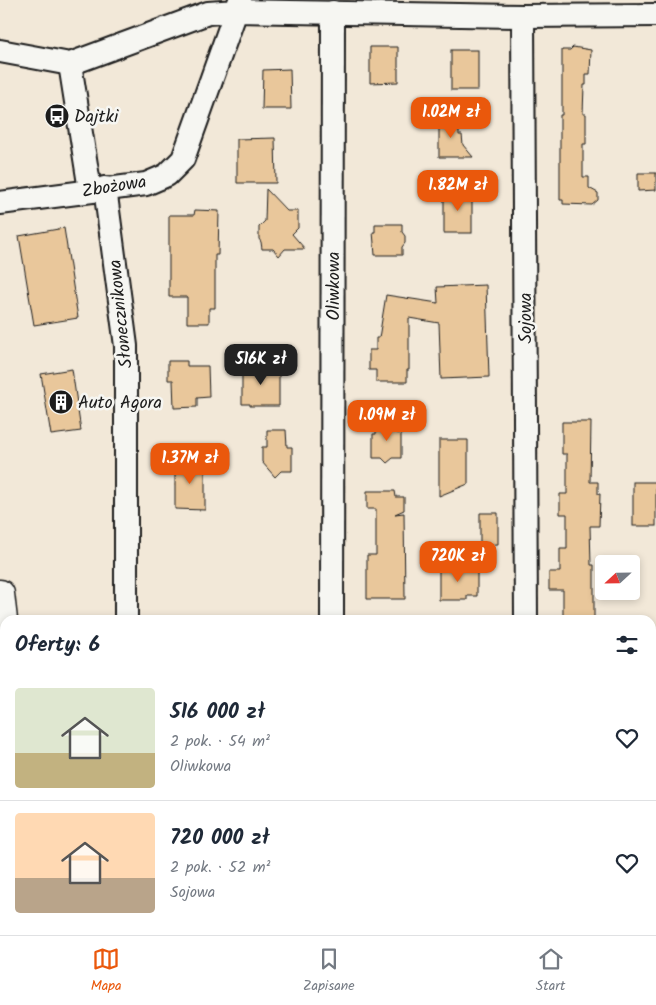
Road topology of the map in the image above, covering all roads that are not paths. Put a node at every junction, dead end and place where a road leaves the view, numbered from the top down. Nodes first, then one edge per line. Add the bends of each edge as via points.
1 (238, 6) edge
2 (333, 12) junction
3 (656, 15) edge
4 (523, 16) junction
5 (0, 51) edge
6 (70, 64) junction
7 (98, 189) junction
8 (0, 203) edge
9 (0, 594) edge
10 (2, 615) edge
11 (126, 615) edge
12 (332, 615) edge
13 (526, 615) edge

1 - 2 street
1 - 6 street via 208,13
1 - 7 street, Zbożowa via 183,160 166,175 146,184
2 - 4 street
2 - 12 street, Oliwkowa
3 - 4 street
4 - 13 street, Sojowa
5 - 6 street
6 - 7 street, Słonecznikowa
7 - 8 street, Zbożowa
7 - 11 street, Słonecznikowa via 126,346
9 - 10 main road

